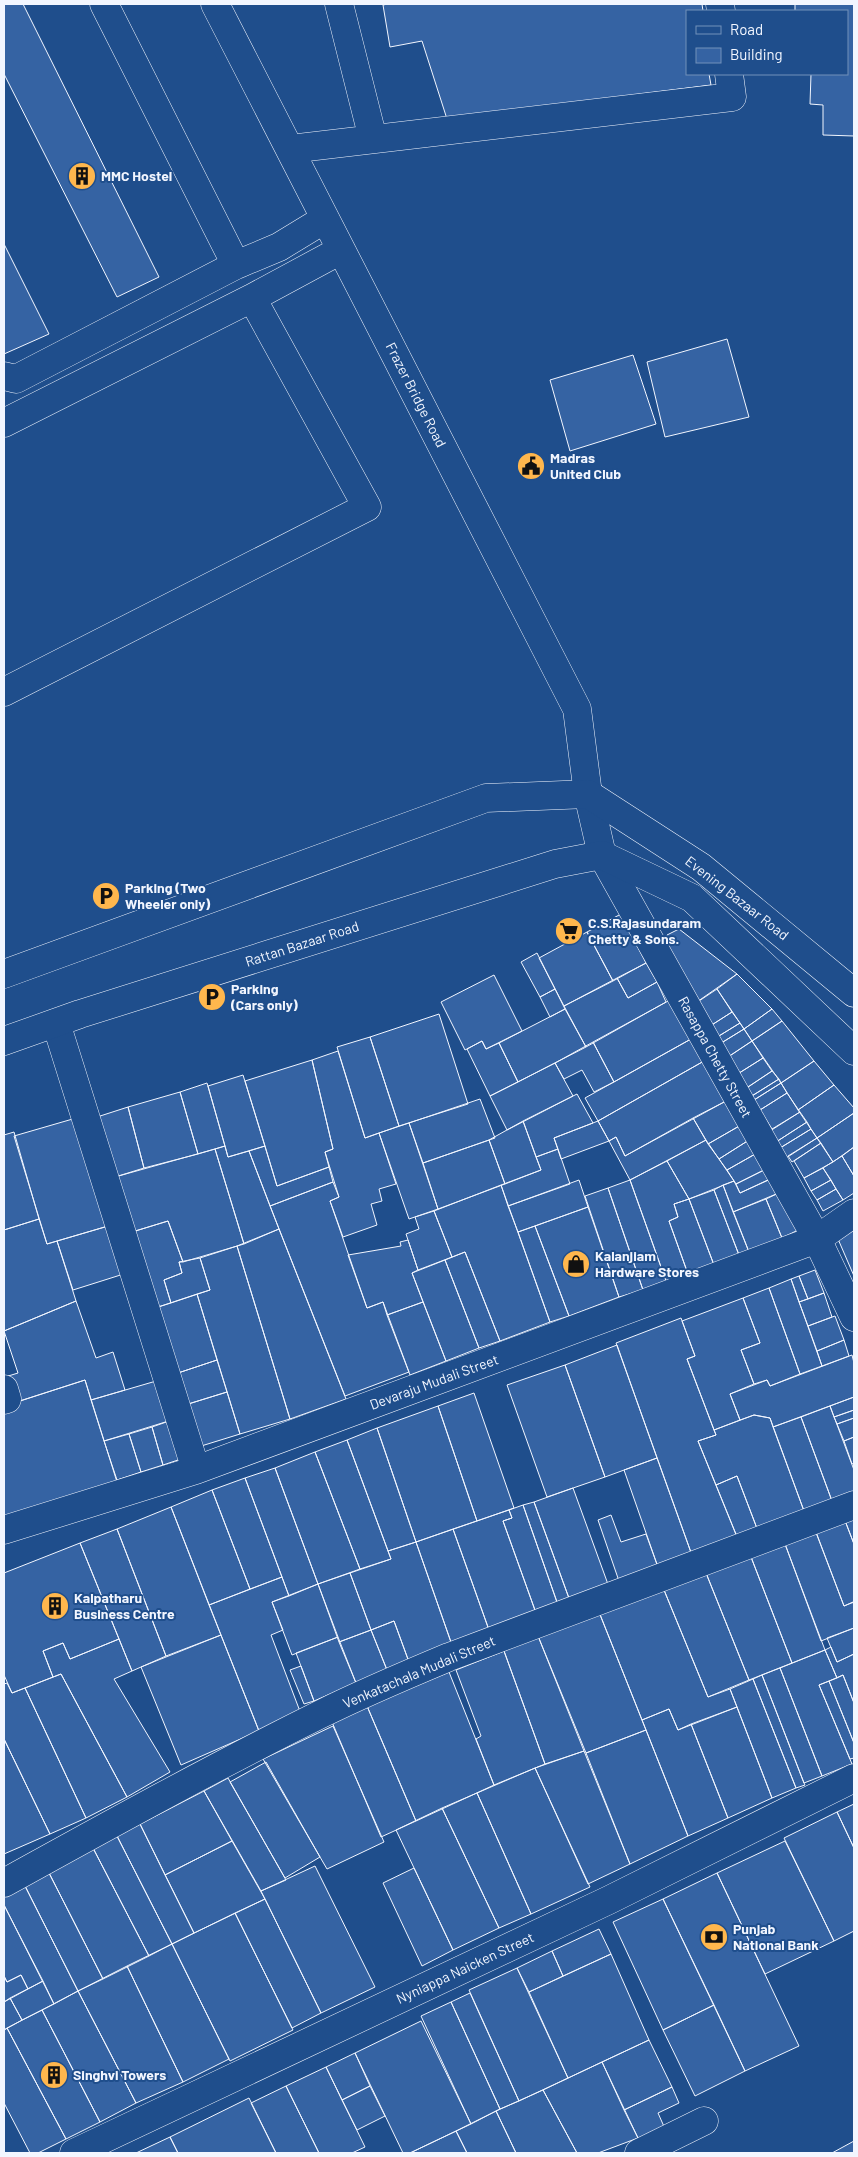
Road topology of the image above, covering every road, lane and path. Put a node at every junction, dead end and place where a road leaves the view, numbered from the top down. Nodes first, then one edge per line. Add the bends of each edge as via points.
1 (104, 4) edge
2 (215, 4) edge
3 (339, 4) edge
4 (729, 75) edge
5 (373, 140) junction
6 (290, 149) junction
7 (326, 219) junction
8 (341, 250) junction
9 (236, 265) junction
10 (252, 298) junction
11 (4, 376) edge
12 (4, 423) edge
13 (4, 692) edge
14 (588, 794) junction
15 (602, 855) junction
16 (4, 974) edge
17 (854, 993) edge
18 (56, 1023) junction
19 (4, 1041) edge
20 (854, 1051) edge
21 (854, 1213) edge
22 (817, 1239) junction
23 (854, 1317) edge
24 (4, 1389) edge
25 (4, 1400) edge
26 (196, 1470) junction
27 (854, 1505) edge
28 (4, 1530) edge
29 (854, 1778) edge
30 (4, 1883) edge
31 (704, 2121) dead end
32 (74, 2153) edge
33 (639, 2153) edge

1 - 9 street
2 - 6 street, Frazer Bridge Road
3 - 5 street
4 - 5 street via 732,97
5 - 6 street
6 - 7 street, Frazer Bridge Road
7 - 8 street, Frazer Bridge Road
7 - 9 street via 279,247
8 - 10 street
8 - 14 street, Frazer Bridge Road via 577,710
9 - 11 street via 16,379
10 - 12 street
10 - 13 street via 367,507
14 - 15 street, Rasappa Chetty Street
14 - 16 street via 486,798
14 - 17 street, Evening Bazaar Road via 701,867
15 - 18 street, Rattan Bazaar Road via 555,864
15 - 20 street, Evening Bazaar Road via 692,898
15 - 22 street, Rasappa Chetty Street
18 - 19 street, Rattan Bazaar Road
18 - 26 street
21 - 22 street, Devaraju Mudali Street
22 - 23 street, Rasappa Chetty Street
22 - 26 street, Devaraju Mudali Street
24 - 25 street via 7,1399
26 - 28 street, Devaraju Mudali Street
27 - 30 street, Venkatachala Mudali Street via 408,1674 322,1713 194,1779
29 - 32 street, Nyniappa Naicken Street via 609,1900
31 - 33 street

